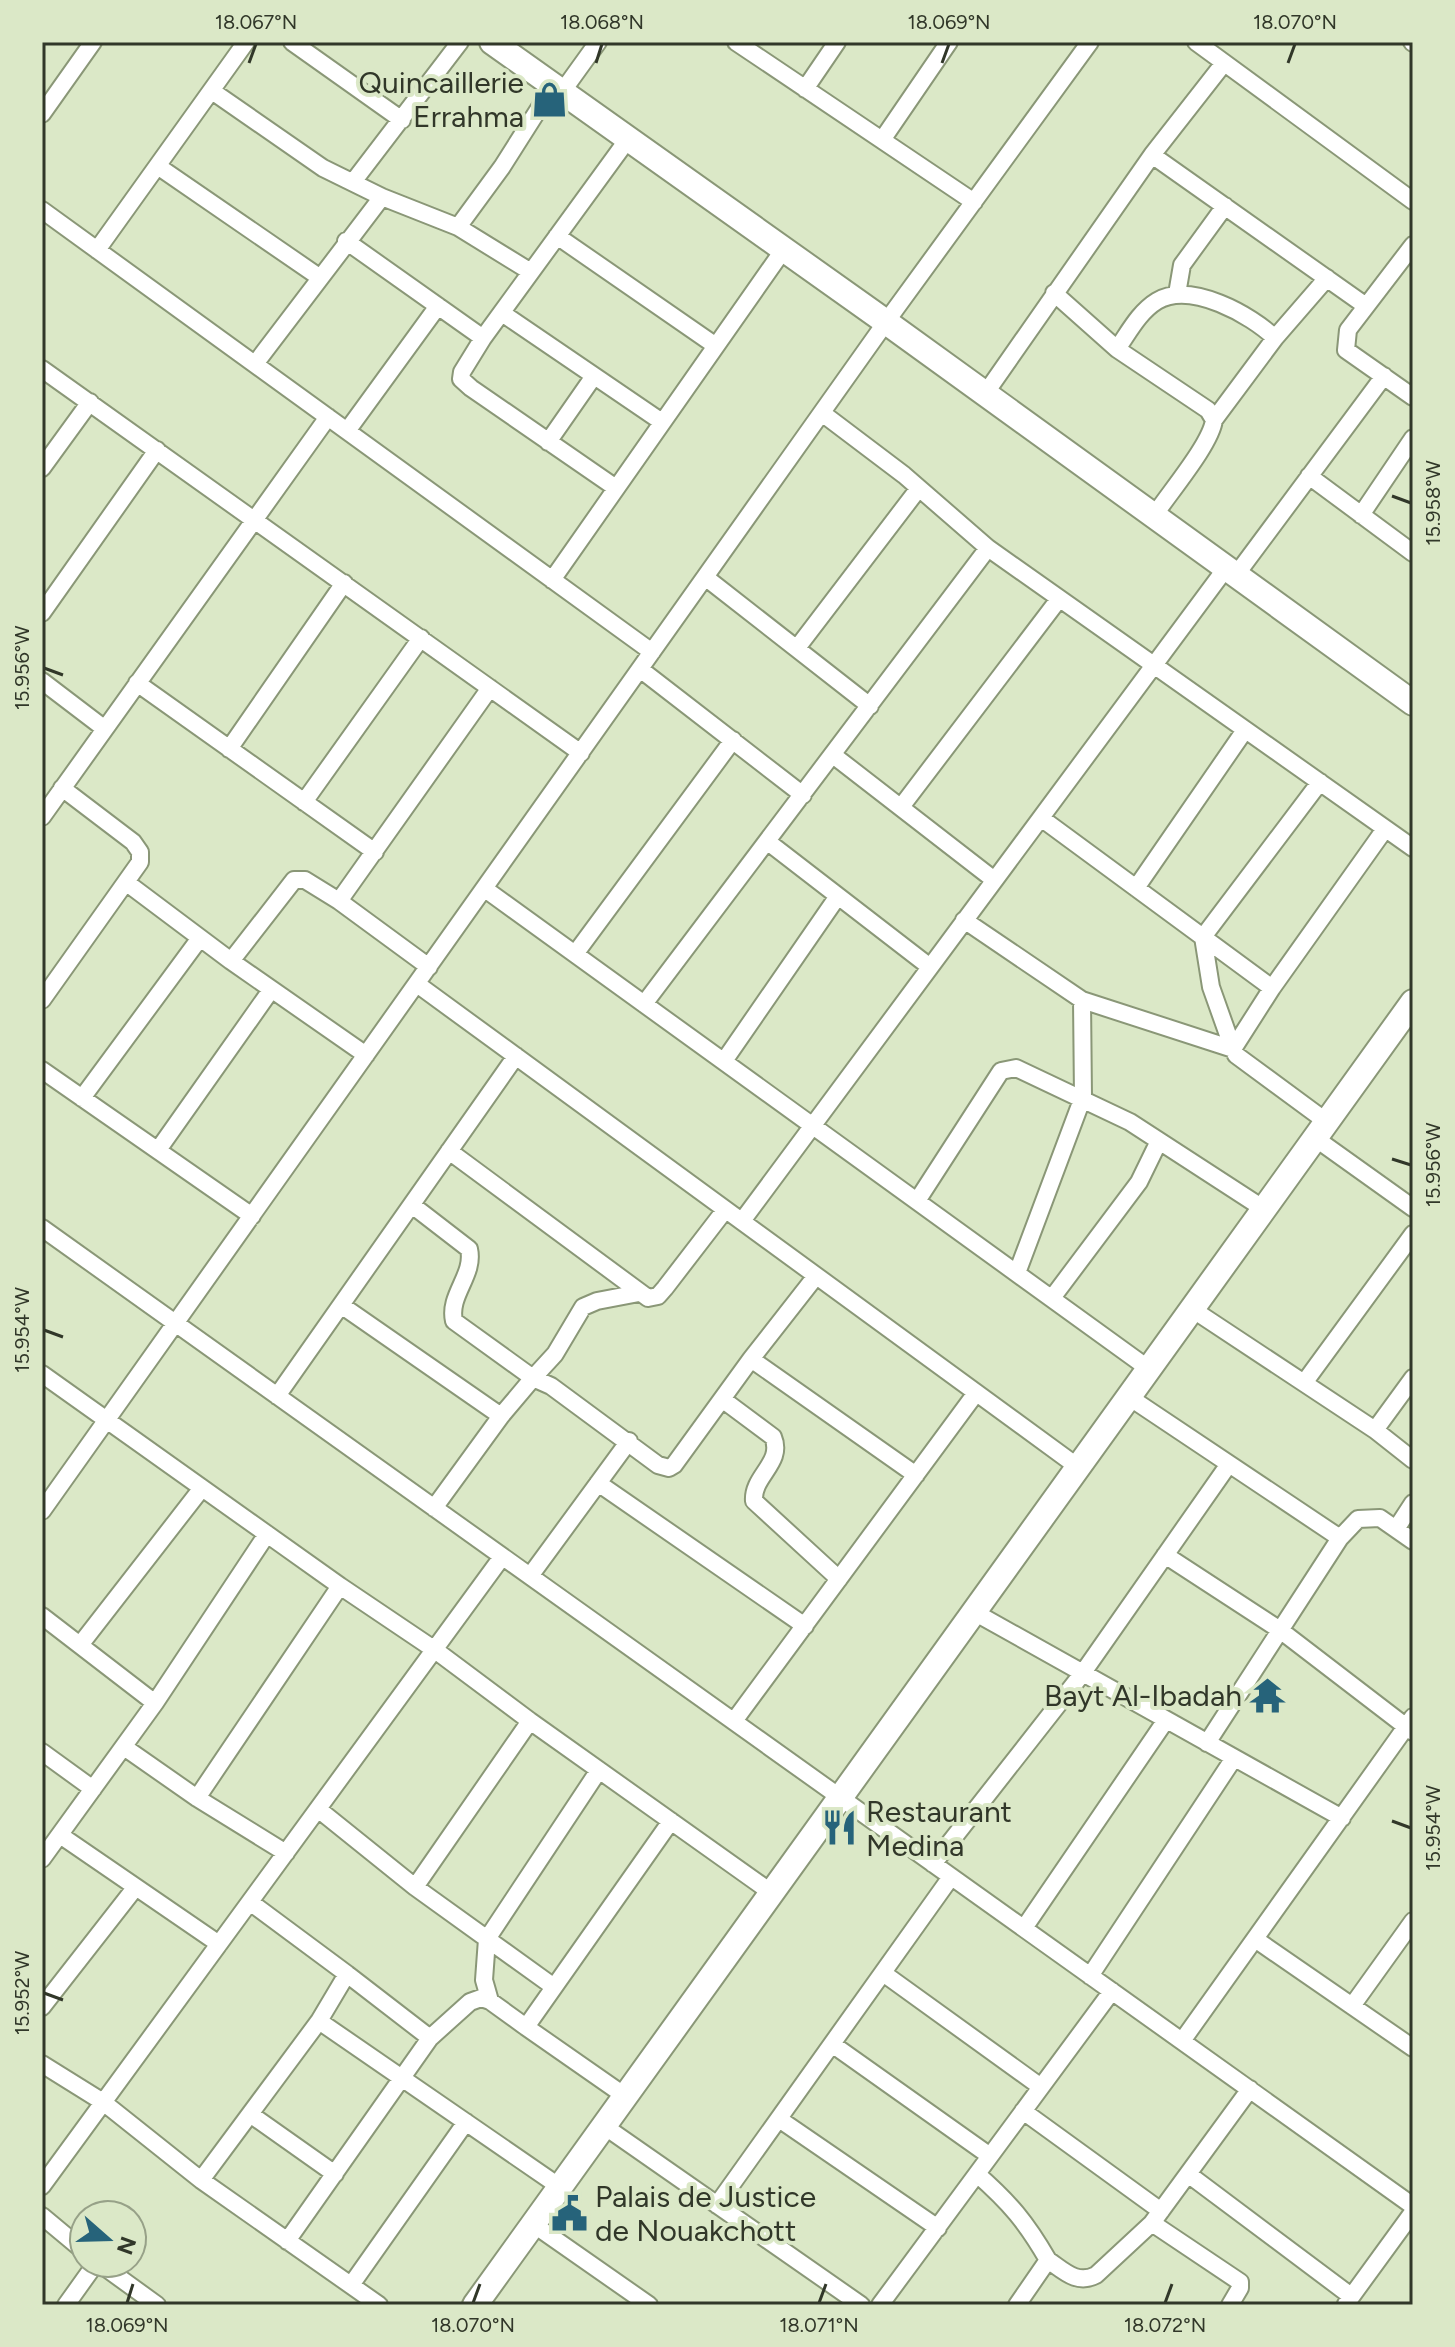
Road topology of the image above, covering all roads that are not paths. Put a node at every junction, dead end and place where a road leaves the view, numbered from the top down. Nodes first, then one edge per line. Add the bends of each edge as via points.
1 (93, 42) edge
2 (246, 42) edge
3 (292, 42) edge
4 (460, 42) edge
5 (492, 42) edge
6 (598, 42) edge
7 (736, 42) edge
8 (837, 42) edge
9 (949, 42) edge
10 (1196, 42) edge
11 (1087, 43) edge
12 (1224, 63) junction
13 (558, 88) junction
14 (805, 89) junction
15 (212, 91) junction
16 (42, 114) edge
17 (402, 120) junction
18 (628, 139) junction
19 (882, 140) junction
20 (1152, 155) junction
21 (159, 167) junction
22 (353, 182) junction
23 (382, 197) junction
24 (1413, 201) edge
25 (974, 202) junction
26 (1225, 206) junction
27 (42, 210) edge
28 (458, 227) junction
29 (557, 236) junction
30 (346, 241) junction
31 (1413, 245) edge
32 (784, 249) junction
33 (97, 250) junction
34 (531, 272) junction
35 (319, 277) junction
36 (1327, 278) junction
37 (1054, 293) junction
38 (1177, 294) junction
39 (438, 306) junction
40 (1366, 306) junction
41 (502, 313) junction
42 (886, 322) junction
43 (483, 338) junction
44 (1275, 338) junction
45 (716, 346) junction
46 (1117, 349) junction
47 (255, 364) junction
48 (42, 369) edge
49 (594, 376) junction
50 (1384, 376) junction
51 (985, 394) junction
52 (1413, 397) edge
53 (90, 402) junction
54 (822, 413) junction
55 (328, 417) junction
56 (1214, 420) junction
57 (662, 422) junction
58 (347, 431) junction
59 (1413, 438) edge
60 (548, 442) junction
61 (157, 450) junction
62 (42, 468) edge
63 (1309, 476) junction
64 (616, 488) junction
65 (919, 488) junction
66 (1361, 515) junction
67 (1154, 516) junction
68 (255, 519) junction
69 (988, 548) junction
70 (1413, 553) edge
71 (1231, 572) junction
72 (705, 577) junction
73 (552, 580) junction
74 (344, 583) junction
75 (1059, 599) junction
76 (43, 609) edge
77 (421, 638) junction
78 (797, 648) junction
79 (652, 652) junction
80 (1153, 667) junction
81 (640, 669) junction
82 (42, 681) edge
83 (137, 683) junction
84 (490, 688) junction
85 (1413, 703) edge
86 (870, 706) junction
87 (105, 729) junction
88 (1245, 730) junction
89 (733, 740) junction
90 (229, 749) junction
91 (581, 753) junction
92 (833, 755) junction
93 (1320, 782) junction
94 (62, 788) junction
95 (803, 795) junction
96 (304, 802) junction
97 (901, 807) junction
98 (42, 817) edge
99 (1041, 818) junction
100 (1385, 829) junction
101 (768, 842) junction
102 (1413, 848) edge
103 (375, 852) junction
104 (993, 879) junction
105 (127, 883) junction
106 (1136, 888) junction
107 (485, 889) junction
108 (838, 896) junction
109 (339, 901) junction
110 (964, 920) junction
111 (1203, 937) junction
112 (200, 938) junction
113 (575, 954) junction
114 (231, 961) junction
115 (429, 967) junction
116 (930, 967) junction
117 (417, 984) junction
118 (1272, 988) junction
119 (271, 990) junction
120 (42, 1000) edge
121 (1082, 1000) junction
122 (1413, 1002) edge
123 (644, 1004) junction
124 (1233, 1049) junction
125 (366, 1055) junction
126 (516, 1056) junction
127 (724, 1061) junction
128 (42, 1070) edge
129 (1083, 1097) junction
130 (82, 1098) junction
131 (813, 1125) junction
132 (1321, 1130) junction
133 (1159, 1141) junction
134 (158, 1150) junction
135 (449, 1151) junction
136 (917, 1201) junction
137 (412, 1205) junction
138 (1413, 1208) edge
139 (1264, 1209) junction
140 (725, 1210) junction
141 (252, 1216) junction
142 (742, 1221) junction
143 (42, 1228) edge
144 (1413, 1234) edge
145 (1017, 1273) junction
146 (816, 1276) junction
147 (639, 1293) junction
148 (1052, 1298) junction
149 (341, 1305) junction
150 (1192, 1309) junction
151 (176, 1324) junction
152 (751, 1359) junction
153 (1149, 1369) junction
154 (42, 1374) edge
155 (533, 1378) junction
156 (1413, 1378) edge
157 (1304, 1383) junction
158 (976, 1393) junction
159 (277, 1396) junction
160 (1129, 1397) junction
161 (722, 1399) junction
162 (501, 1416) junction
163 (107, 1420) junction
164 (1375, 1430) junction
165 (629, 1441) junction
166 (1413, 1460) edge
167 (1229, 1464) junction
168 (1078, 1467) junction
169 (916, 1475) junction
170 (598, 1483) junction
171 (202, 1488) junction
172 (1413, 1503) edge
173 (434, 1508) junction
174 (42, 1511) edge
175 (1396, 1529) junction
176 (267, 1534) junction
177 (1340, 1538) junction
178 (1413, 1541) edge
179 (1165, 1555) junction
180 (502, 1557) junction
181 (530, 1576) junction
182 (839, 1579) junction
183 (340, 1586) junction
184 (974, 1612) junction
185 (42, 1616) edge
186 (805, 1626) junction
187 (1280, 1630) junction
188 (80, 1645) junction
189 (435, 1650) junction
190 (1082, 1674) junction
191 (155, 1703) junction
192 (1166, 1720) junction
193 (530, 1721) junction
194 (734, 1721) junction
195 (1411, 1725) edge
196 (1207, 1743) junction
197 (124, 1747) junction
198 (42, 1752) edge
199 (1234, 1758) junction
200 (599, 1770) junction
201 (93, 1789) junction
202 (840, 1797) junction
203 (197, 1798) junction
204 (318, 1809) junction
205 (1342, 1818) junction
206 (671, 1821) junction
207 (60, 1835) junction
208 (286, 1853) junction
209 (42, 1859) edge
210 (933, 1864) junction
211 (951, 1877) junction
212 (415, 1887) junction
213 (135, 1888) junction
214 (772, 1893) junction
215 (250, 1902) junction
216 (1413, 1921) edge
217 (1024, 1928) junction
218 (487, 1939) junction
219 (1255, 1939) junction
220 (219, 1944) junction
221 (883, 1973) junction
222 (347, 1974) junction
223 (1090, 1976) junction
224 (554, 1987) junction
225 (1112, 1991) junction
226 (490, 2001) junction
227 (1352, 2006) junction
228 (42, 2007) edge
229 (319, 2021) junction
230 (526, 2027) junction
231 (430, 2038) junction
232 (1182, 2041) junction
233 (832, 2044) junction
234 (1413, 2048) edge
235 (42, 2064) edge
236 (403, 2079) junction
237 (1041, 2087) junction
238 (1250, 2089) junction
239 (625, 2096) junction
240 (103, 2102) junction
241 (1023, 2111) junction
242 (250, 2114) junction
243 (779, 2119) junction
244 (466, 2122) junction
245 (604, 2126) junction
246 (990, 2156) junction
247 (335, 2174) junction
248 (977, 2174) junction
249 (1188, 2174) junction
250 (201, 2180) junction
251 (42, 2186) edge
252 (560, 2187) junction
253 (717, 2205) junction
254 (1413, 2209) edge
255 (42, 2216) edge
256 (1156, 2217) junction
257 (533, 2224) junction
258 (938, 2228) junction
259 (68, 2238) edge
260 (287, 2241) junction
261 (1048, 2260) junction
262 (85, 2279) edge
263 (120, 2279) edge
264 (351, 2285) junction
265 (1348, 2301) edge
266 (638, 2302) edge
267 (66, 2305) edge
268 (157, 2305) edge
269 (379, 2305) edge
270 (475, 2305) edge
271 (861, 2305) edge
272 (880, 2305) edge
273 (1017, 2305) edge
274 (1230, 2305) edge

1 - 16 street
2 - 15 street
3 - 17 street
4 - 17 street
5 - 13 street
6 - 13 street
7 - 14 street
8 - 14 street
9 - 19 street
10 - 12 street
11 - 25 street
12 - 20 street
12 - 24 street
13 - 18 street
13 - 28 street
14 - 19 street
15 - 21 street
15 - 22 street via 323,168
17 - 22 street
18 - 29 street
18 - 32 street
19 - 25 street
20 - 26 street
20 - 37 street
21 - 33 street
21 - 35 street
22 - 23 street
23 - 28 street
23 - 30 street
25 - 42 street
26 - 36 street
26 - 38 street via 1182,265
27 - 33 street
28 - 34 street
29 - 34 street
29 - 45 street
30 - 35 street
30 - 39 street
31 - 40 street
32 - 42 street
32 - 45 street
33 - 47 street
34 - 41 street
35 - 47 street
36 - 40 street
36 - 44 street
37 - 46 street
37 - 51 street
38 - 44 street via 1234,309
38 - 46 street via 1158,300 1142,314
39 - 43 street
39 - 58 street
40 - 50 street via 1348,330 1346,350
41 - 43 street
41 - 49 street
42 - 51 street
42 - 54 street
43 - 60 street via 461,379
44 - 56 street
45 - 57 street
46 - 56 street via 1208,410
47 - 55 street
48 - 53 street
49 - 57 street
49 - 60 street
50 - 52 street
50 - 63 street
51 - 67 street
53 - 61 street
53 - 62 street
54 - 65 street
54 - 72 street
55 - 58 street
55 - 68 street
56 - 67 street via 1213,432
57 - 64 street
58 - 73 street
59 - 66 street
60 - 64 street
61 - 68 street
61 - 76 street
63 - 66 street
63 - 71 street
64 - 73 street
65 - 69 street
65 - 78 street
66 - 70 street
67 - 71 street
68 - 74 street
68 - 83 street
69 - 75 street
69 - 86 street
71 - 80 street
71 - 85 street
72 - 78 street
72 - 79 street
73 - 79 street
74 - 77 street
74 - 90 street
75 - 80 street
75 - 97 street
77 - 84 street
77 - 96 street
78 - 86 street
79 - 81 street
80 - 88 street
80 - 99 street
81 - 89 street
81 - 91 street
82 - 87 street
83 - 87 street
83 - 90 street
84 - 91 street
84 - 103 street
86 - 92 street
87 - 94 street
88 - 93 street
88 - 106 street
89 - 95 street
89 - 113 street
90 - 96 street
91 - 107 street
92 - 95 street
92 - 97 street
93 - 100 street
93 - 111 street
94 - 98 street
94 - 105 street via 140,852
95 - 101 street
96 - 103 street
97 - 104 street
99 - 104 street
99 - 106 street
100 - 102 street
100 - 118 street
101 - 108 street
101 - 123 street
103 - 109 street
104 - 110 street
105 - 112 street
105 - 120 street
106 - 111 street
107 - 113 street
107 - 115 street
108 - 116 street
108 - 127 street
109 - 114 street via 305,880 294,880
109 - 115 street
110 - 116 street
110 - 121 street
111 - 118 street
111 - 124 street via 1211,987
112 - 114 street
112 - 130 street
113 - 123 street
114 - 119 street
115 - 117 street
116 - 131 street
117 - 125 street
117 - 126 street
118 - 124 street
119 - 125 street
119 - 134 street
121 - 124 street
121 - 129 street
122 - 132 street
123 - 127 street
124 - 132 street
125 - 141 street
126 - 135 street
126 - 140 street
127 - 131 street
128 - 130 street
129 - 133 street
129 - 136 street via 1016,1068 1001,1071
129 - 145 street
130 - 134 street
131 - 136 street
131 - 142 street
132 - 138 street
132 - 139 street
133 - 139 street
133 - 148 street via 1139,1182
134 - 141 street
135 - 137 street
135 - 147 street
136 - 145 street
137 - 149 street
137 - 155 street via 469,1249 472,1261 451,1308 454,1321
139 - 150 street
140 - 142 street
140 - 147 street via 658,1296
141 - 151 street
142 - 146 street
143 - 151 street
144 - 157 street
145 - 148 street
146 - 152 street
146 - 158 street
147 - 155 street via 583,1307 555,1354
148 - 153 street
149 - 159 street
149 - 162 street
150 - 153 street
150 - 157 street
151 - 159 street
151 - 163 street
152 - 161 street
152 - 169 street
153 - 160 street
154 - 163 street
155 - 162 street
155 - 165 street
156 - 164 street
157 - 164 street
158 - 168 street
158 - 169 street
159 - 173 street
160 - 167 street
160 - 168 street
161 - 165 street via 669,1468
161 - 182 street via 773,1437 776,1445 754,1501
162 - 173 street
163 - 171 street
163 - 174 street
164 - 166 street
165 - 170 street
167 - 177 street
167 - 179 street
168 - 184 street
169 - 182 street
170 - 181 street
170 - 186 street
171 - 176 street
171 - 188 street
172 - 175 street
173 - 180 street
175 - 177 street via 1380,1518 1367,1517
175 - 178 street
176 - 183 street
176 - 191 street
177 - 187 street
179 - 187 street
179 - 190 street
180 - 181 street
180 - 189 street
181 - 194 street
182 - 186 street
183 - 189 street
183 - 203 street
184 - 190 street
184 - 202 street
185 - 188 street
186 - 194 street
187 - 195 street
187 - 196 street
188 - 191 street
189 - 193 street
189 - 204 street
190 - 192 street
190 - 210 street
191 - 197 street
192 - 196 street
192 - 217 street
193 - 200 street
193 - 212 street
194 - 202 street
195 - 205 street
196 - 199 street
197 - 201 street
197 - 203 street
198 - 201 street
199 - 205 street
199 - 223 street
200 - 206 street
200 - 218 street
201 - 207 street
202 - 210 street
202 - 214 street
203 - 208 street
204 - 208 street
204 - 212 street
205 - 219 street
206 - 214 street
206 - 224 street
207 - 209 street
207 - 213 street
208 - 215 street
210 - 211 street
211 - 217 street
211 - 221 street
212 - 218 street
213 - 220 street
213 - 228 street
214 - 239 street
215 - 220 street
215 - 222 street
216 - 227 street
217 - 223 street
218 - 224 street
218 - 226 street via 484,1980
219 - 227 street
219 - 232 street
220 - 240 street
221 - 233 street
221 - 237 street
222 - 229 street
222 - 231 street
223 - 225 street
224 - 230 street
225 - 232 street
225 - 237 street
226 - 230 street
226 - 231 street via 470,2002
227 - 234 street
229 - 236 street
229 - 242 street
230 - 239 street
231 - 236 street
232 - 238 street
233 - 243 street
233 - 246 street
235 - 240 street
236 - 244 street
236 - 247 street
237 - 241 street
238 - 249 street
238 - 254 street
239 - 245 street
240 - 250 street
240 - 251 street
241 - 246 street
241 - 256 street
242 - 247 street
242 - 250 street
243 - 253 street
243 - 258 street
244 - 252 street
244 - 264 street
245 - 252 street
245 - 253 street
246 - 248 street
247 - 260 street
248 - 258 street
248 - 261 street via 1007,2200
249 - 256 street
249 - 265 street
250 - 260 street
252 - 257 street
253 - 271 street
254 - 265 street
255 - 259 street
256 - 261 street via 1086,2280
256 - 274 street via 1240,2282
257 - 266 street
257 - 270 street
258 - 272 street
260 - 264 street
261 - 273 street
262 - 267 street
263 - 268 street
264 - 269 street

